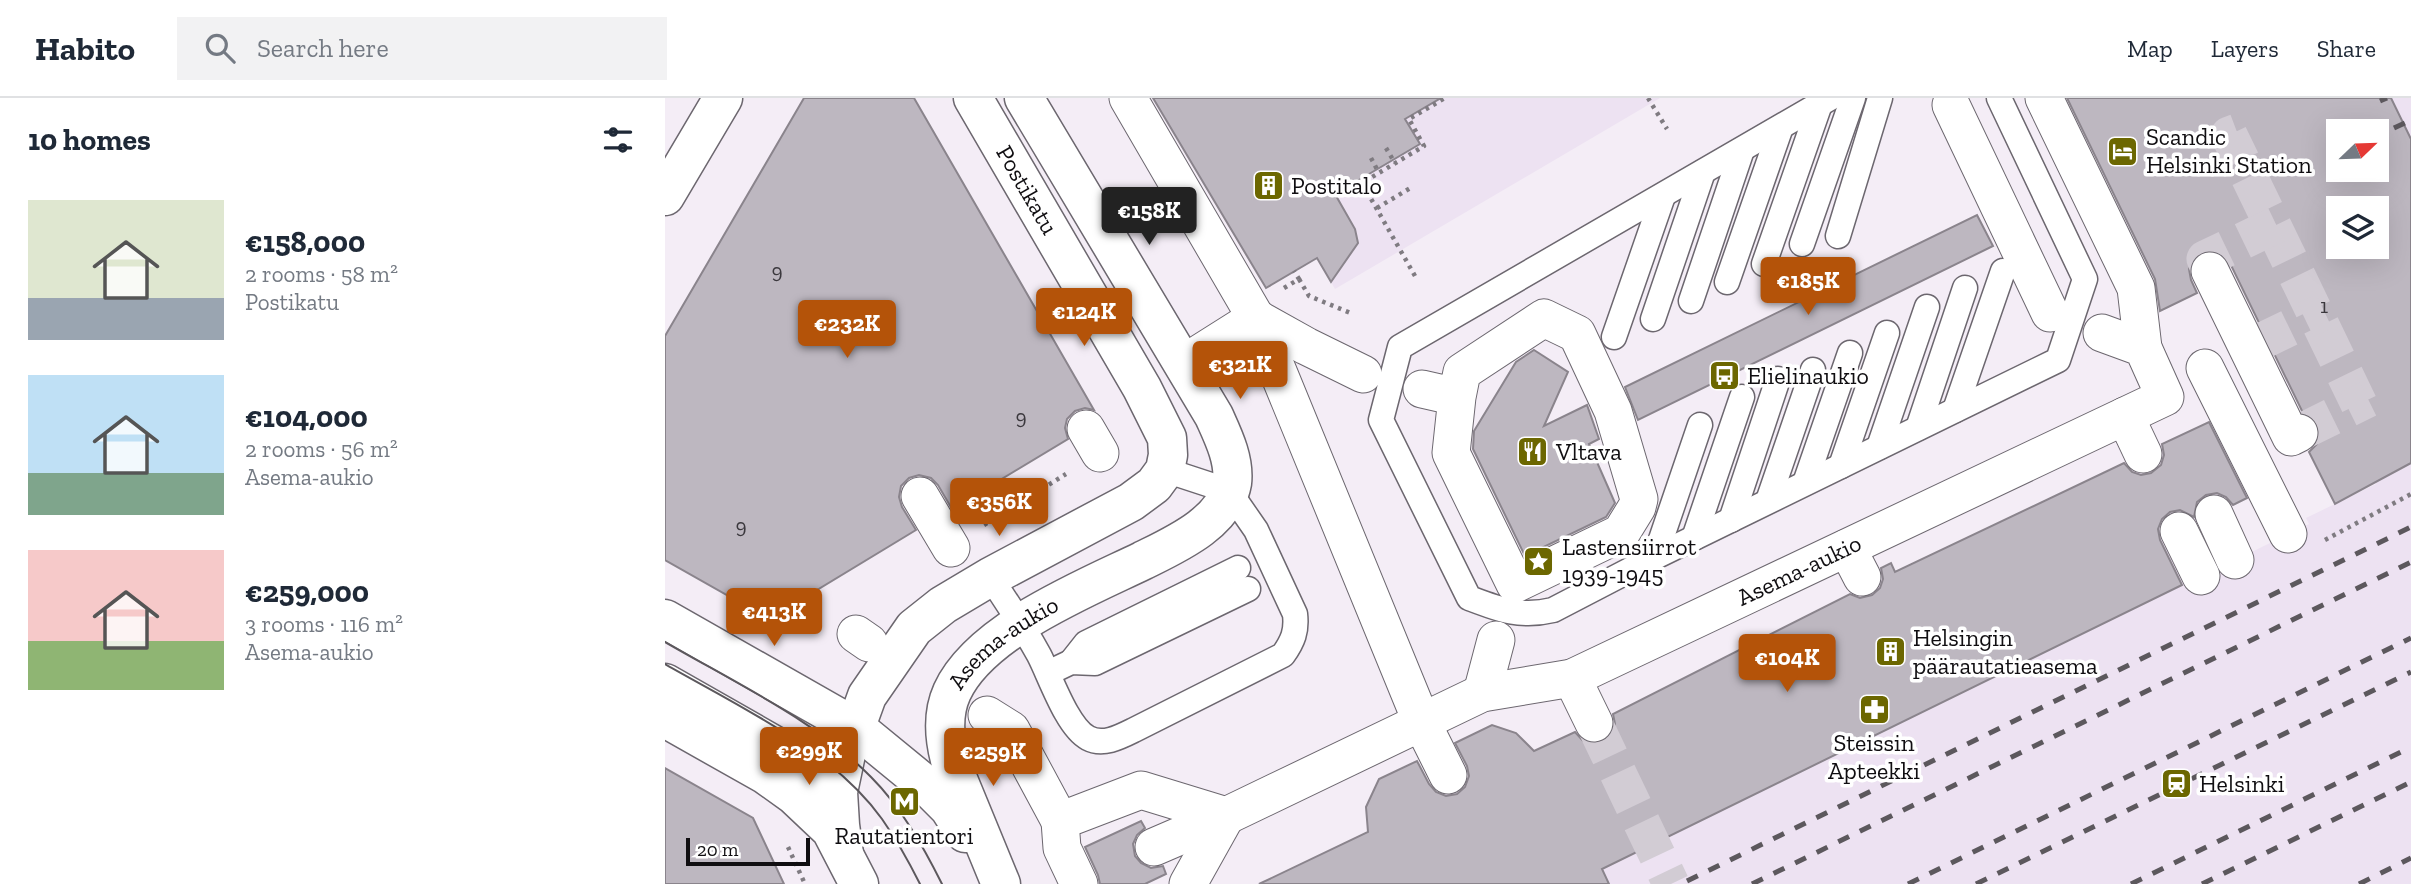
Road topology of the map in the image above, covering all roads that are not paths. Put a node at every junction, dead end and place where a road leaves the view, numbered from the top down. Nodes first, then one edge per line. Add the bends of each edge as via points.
1 (723, 98) edge
2 (973, 98) edge
3 (1024, 98) edge
4 (1128, 98) edge
5 (1853, 98) edge
6 (1880, 98) edge
7 (1999, 98) edge
8 (2044, 98) edge
9 (1825, 101) edge
10 (1951, 105) dead end
11 (1781, 127) junction
12 (1742, 150) junction
13 (1703, 172) junction
14 (665, 196) edge
15 (1663, 196) junction
16 (1838, 236) dead end
17 (1802, 244) dead end
18 (1764, 264) dead end
19 (2003, 271) dead end
20 (2210, 271) dead end
21 (1727, 282) dead end
22 (1965, 288) dead end
23 (1691, 301) dead end
24 (1927, 307) dead end
25 (2050, 313) dead end
26 (1256, 318) junction
27 (1653, 319) dead end
28 (1887, 332) dead end
29 (2102, 333) dead end
30 (1614, 337) dead end
31 (2252, 346) junction
32 (2143, 348) junction
33 (1850, 353) dead end
34 (1199, 354) dead end
35 (2205, 368) junction
36 (1813, 370) dead end
37 (1363, 373) dead end
38 (1778, 379) dead end
39 (2161, 390) junction
40 (1742, 397) dead end
41 (1955, 410) junction
42 (2125, 416) junction
43 (1700, 425) dead end
44 (1918, 428) junction
45 (2299, 433) dead end
46 (1879, 447) junction
47 (2143, 454) dead end
48 (1841, 466) junction
49 (1165, 470) junction
50 (1805, 483) junction
51 (1229, 491) junction
52 (920, 496) dead end
53 (1769, 501) junction
54 (2214, 514) dead end
55 (1731, 520) junction
56 (2179, 531) dead end
57 (1694, 538) junction
58 (2304, 538) road end
59 (951, 548) dead end
60 (1574, 550) joint
61 (1655, 557) junction
62 (2235, 560) dead end
63 (2201, 576) dead end
64 (991, 577) junction
65 (1243, 579) dead end
66 (665, 619) edge
67 (1021, 624) junction
68 (1496, 639) dead end
69 (1048, 673) junction
70 (1572, 678) junction
71 (665, 683) edge
72 (1482, 693) junction
73 (986, 715) dead end
74 (665, 718) edge
75 (1422, 723) junction
76 (1594, 723) tunnel mouth
77 (855, 726) junction
78 (1448, 775) dead end
79 (1226, 816) junction
80 (1060, 821) junction
81 (1154, 847) dead end
82 (845, 856) edge
83 (1000, 884) edge
84 (1079, 884) edge
85 (1188, 884) edge

1 - 14 main road
2 - 49 main road, Postikatu via 1161,425 1167,438
3 - 51 main road, Postikatu via 1215,416 1230,456
4 - 26 street
5 - 17 lane
6 - 16 lane
7 - 41 lane via 2085,279 2057,360
8 - 32 street via 2136,288
9 - 11 lane
9 - 18 lane
10 - 25 street
11 - 12 lane
11 - 21 lane
12 - 13 lane
12 - 23 lane
13 - 15 lane
13 - 27 lane
15 - 30 lane
15 - 61 lane via 1400,348 1381,420 1469,598 1506,612 1538,614
19 - 41 lane
20 - 31 street
22 - 44 lane
24 - 46 lane
26 - 34 street
26 - 37 street
26 - 75 street
28 - 48 lane
29 - 32 street
31 - 35 street
31 - 45 street via 2291,437
32 - 39 street
33 - 50 lane
35 - 39 street
35 - 58 street
36 - 53 lane
38 - 55 lane
39 - 42 street, Asema-aukio via 2165,397
40 - 57 lane
41 - 44 lane
42 - 47 street
42 - 70 street, Asema-aukio via 1855,563
43 - 61 lane
44 - 46 lane
46 - 48 lane
48 - 50 lane
49 - 51 lane
49 - 64 main road via 1131,502
50 - 53 lane
51 - 67 main road, Asema-aukio via 1218,510 1177,544
51 - 69 lane via 1256,530 1295,614 1292,643 1283,655 1134,730 1098,741 1073,724
52 - 59 street
53 - 55 lane
54 - 62 street
55 - 57 lane
56 - 63 street
57 - 61 lane
60 - 60 street via 1515,584 1470,454 1451,453 1439,393 1462,372 1544,318 1577,334 1613,411 1639,499 1621,533
64 - 67 lane
64 - 77 main road via 914,628 867,696
65 - 69 lane via 1086,643 1071,663
66 - 77 main road
67 - 69 lane
67 - 83 main road, Asema-aukio via 976,657 962,674 951,694 944,724 950,760
68 - 72 street
70 - 72 street, Asema-aukio
70 - 76 street
71 - 82 main road via 779,748 803,772
72 - 75 street, Asema-aukio
73 - 80 street via 1011,730
74 - 82 main road via 794,795
75 - 78 street
75 - 79 street, Asema-aukio
77 - 82 main road via 838,792
77 - 83 main road via 949,807
79 - 80 street via 1141,790
79 - 81 street, Asema-aukio
79 - 85 street
80 - 84 street via 1062,848

